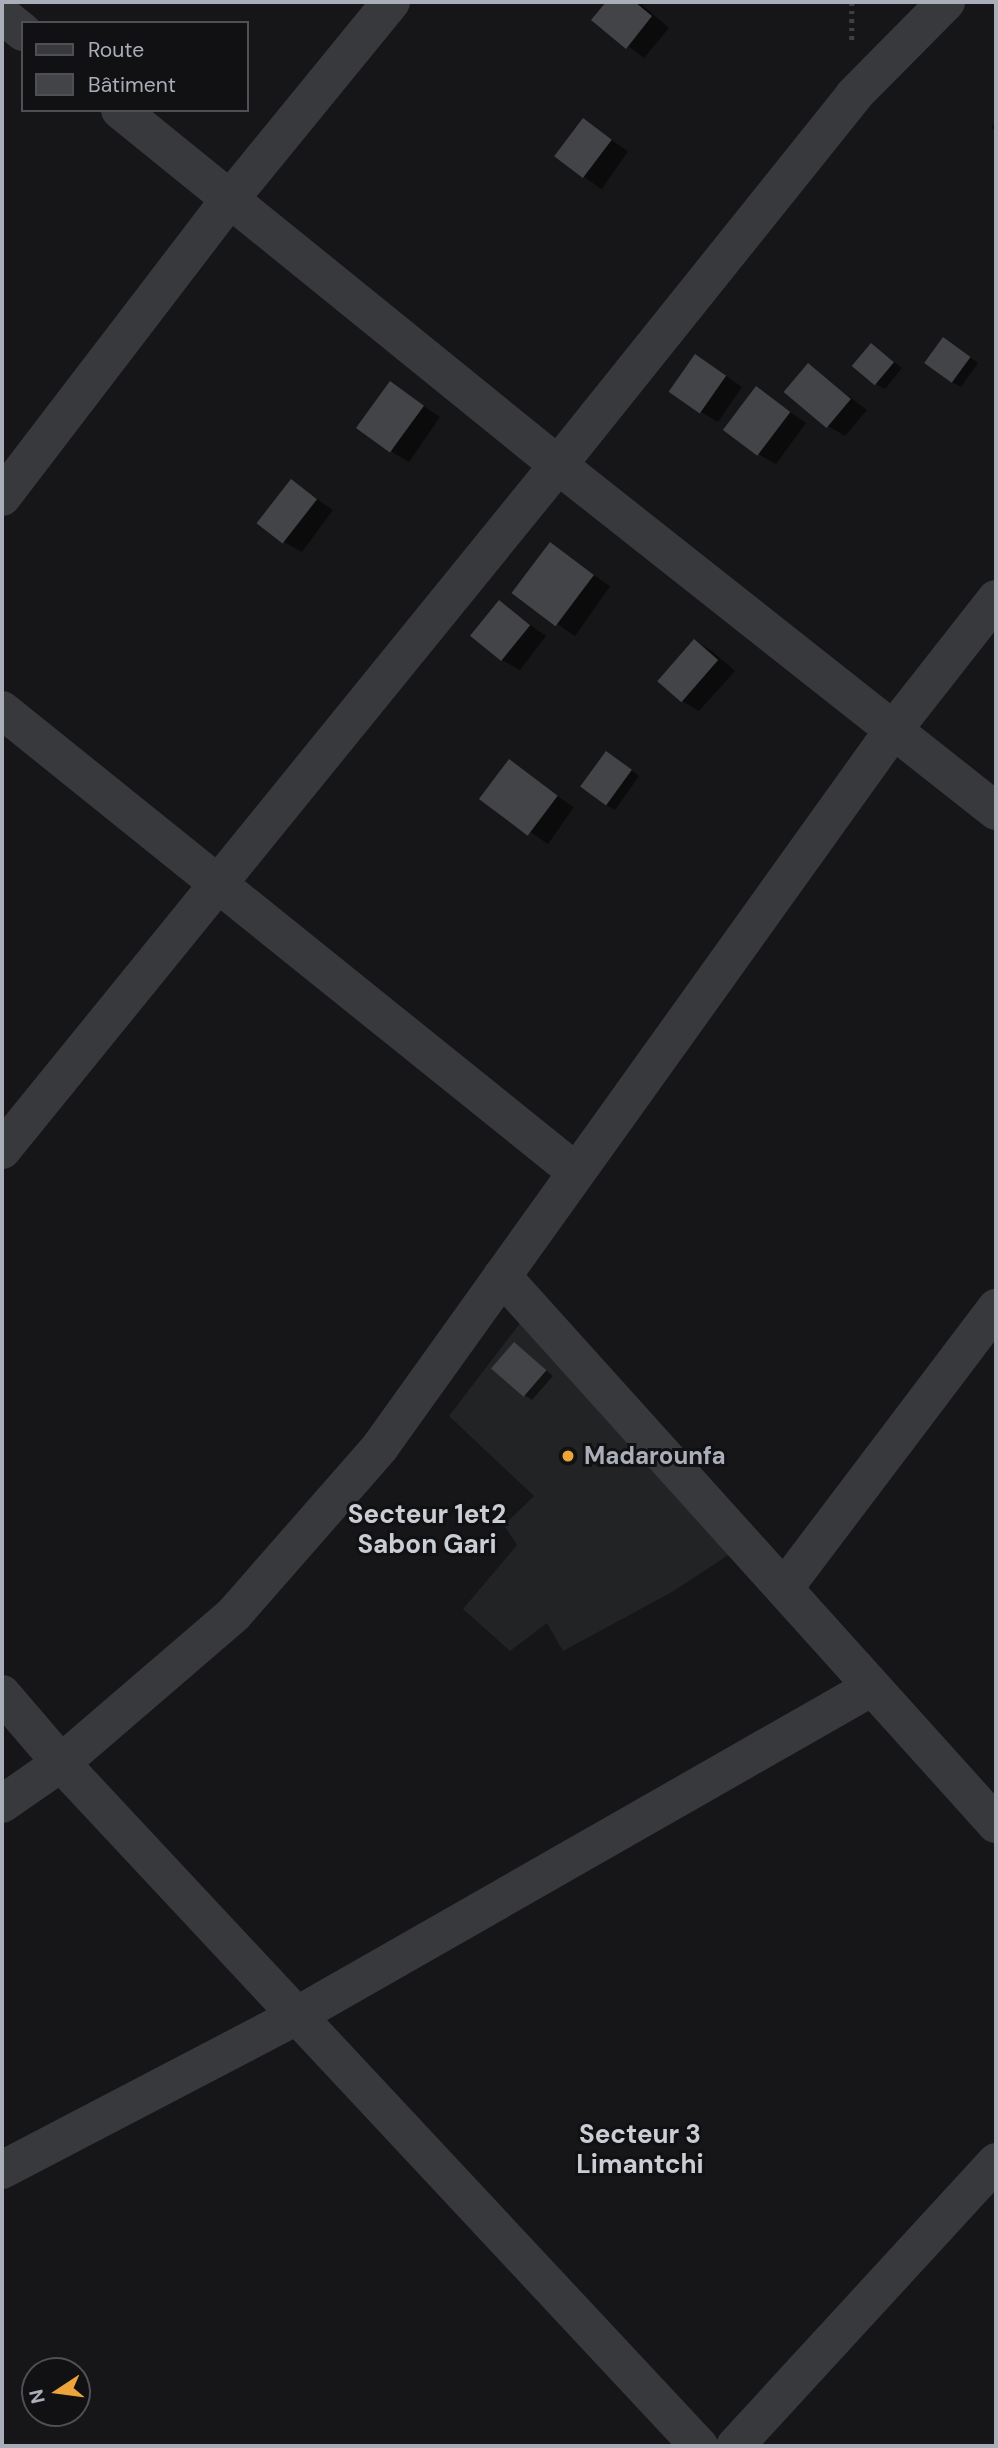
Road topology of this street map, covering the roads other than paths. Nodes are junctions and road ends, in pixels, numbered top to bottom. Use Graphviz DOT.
graph roads {
  1 [pos="391,2"];
  2 [pos="946,2"];
  3 [pos="2,15"];
  4 [pos="21,30"];
  5 [pos="123,112"];
  6 [pos="231,198"];
  7 [pos="558,465"];
  8 [pos="2,497"];
  9 [pos="996,599"];
  10 [pos="2,710"];
  11 [pos="894,729"];
  12 [pos="996,811"];
  13 [pos="219,885"];
  14 [pos="2,1150"];
  15 [pos="575,1171"];
  16 [pos="502,1276"];
  17 [pos="996,1308"];
  18 [pos="785,1587"];
  19 [pos="872,1686"];
  20 [pos="2,1693"];
  21 [pos="61,1763"];
  22 [pos="2,1804"];
  23 [pos="996,1824"];
  24 [pos="296,2016"];
  25 [pos="996,2162"];
  26 [pos="2,2170"];
  27 [pos="699,2446"];
  28 [pos="735,2446"];
  1 -- 6 [label="street"];
  2 -- 7 [label="street"];
  3 -- 4 [label="street"];
  5 -- 6 [label="street"];
  6 -- 7 [label="street"];
  6 -- 8 [label="street"];
  7 -- 11 [label="street"];
  7 -- 13 [label="street"];
  9 -- 11 [label="street"];
  10 -- 13 [label="street"];
  11 -- 12 [label="street"];
  11 -- 15 [label="street"];
  13 -- 14 [label="street"];
  13 -- 15 [label="street"];
  15 -- 16 [label="street"];
  16 -- 18 [label="street"];
  16 -- 21 [label="street"];
  17 -- 18 [label="street"];
  18 -- 19 [label="street"];
  19 -- 23 [label="street"];
  19 -- 24 [label="street"];
  20 -- 21 [label="street"];
  21 -- 22 [label="street"];
  21 -- 24 [label="street"];
  24 -- 26 [label="street"];
  24 -- 27 [label="street"];
  25 -- 28 [label="street"];
}
